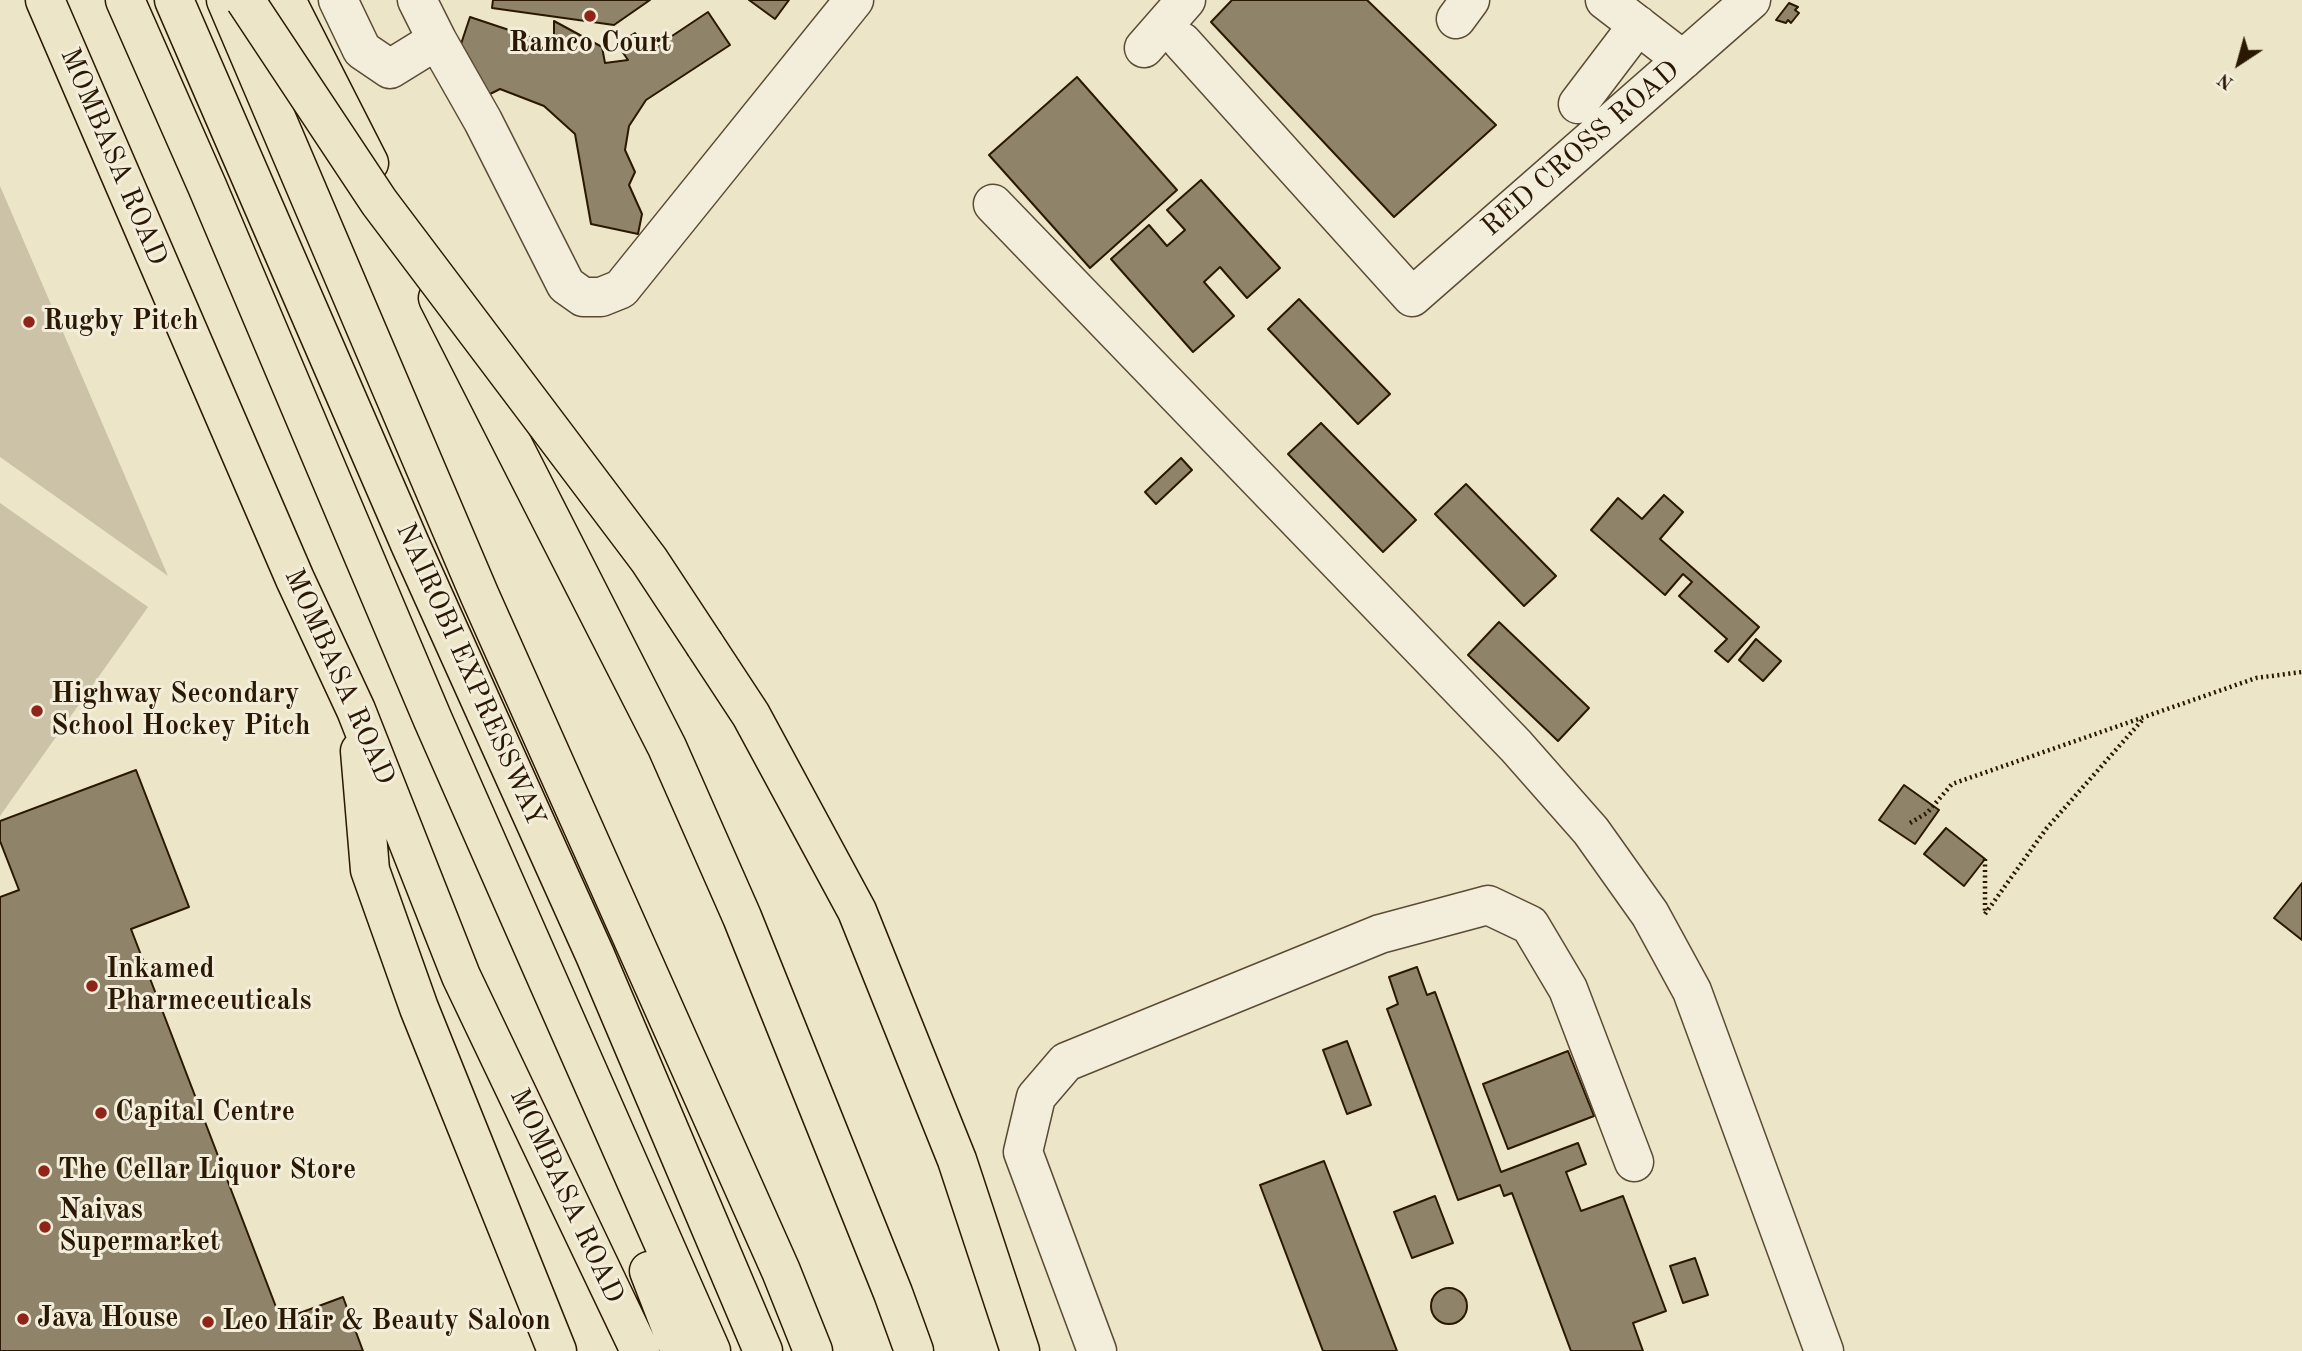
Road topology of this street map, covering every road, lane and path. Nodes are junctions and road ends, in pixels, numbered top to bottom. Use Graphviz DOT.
graph roads {
  1 [pos="45,0"];
  2 [pos="125,0"];
  3 [pos="174,0"];
  4 [pos="226,0"];
  5 [pos="245,0"];
  6 [pos="286,0"];
  7 [pos="338,0"];
  8 [pos="417,0"];
  9 [pos="854,0"];
  10 [pos="1186,0"];
  11 [pos="1605,0"];
  12 [pos="1751,0"];
  13 [pos="1637,25"];
  14 [pos="437,40"];
  15 [pos="1181,42"];
  16 [pos="1144,48"];
  17 [pos="1683,60"];
  18 [pos="1578,104"];
  19 [pos="993,204"];
  20 [pos="2302,672"];
  21 [pos="356,710"];
  22 [pos="2146,716"];
  23 [pos="433,720"];
  24 [pos="1910,823"];
  25 [pos="1985,859"];
  26 [pos="1634,1162"];
  27 [pos="557,1351"];
  28 [pos="640,1351"];
  29 [pos="680,1351"];
  30 [pos="710,1351"];
  31 [pos="763,1351"];
  32 [pos="813,1351"];
  33 [pos="914,1351"];
  34 [pos="1020,1351"];
  35 [pos="1097,1351"];
  36 [pos="1824,1351"];
  1 -- 21 [label="highway, MOMBASA ROAD"];
  2 -- 23 [label="highway, NAIROBI EXPRESSWAY"];
  3 -- 31 [label="highway, NAIROBI EXPRESSWAY"];
  4 -- 32 [label="highway"];
  5 -- 34 [label="highway, bridge"];
  6 -- 33 [label="highway"];
  7 -- 14 [label="lane"];
  8 -- 14 [label="lane"];
  9 -- 14 [label="lane"];
  10 -- 16 [label="lane"];
  11 -- 13 [label="lane"];
  12 -- 17 [label="lane, RED CROSS ROAD"];
  13 -- 17 [label="lane"];
  13 -- 18 [label="lane"];
  15 -- 17 [label="lane, RED CROSS ROAD"];
  19 -- 36 [label="lane"];
  20 -- 22 [label="path"];
  21 -- 27 [label="highway"];
  21 -- 28 [label="highway, MOMBASA ROAD"];
  22 -- 24 [label="path"];
  22 -- 25 [label="path"];
  23 -- 29 [label="highway"];
  23 -- 30 [label="highway, NAIROBI EXPRESSWAY"];
  26 -- 35 [label="lane"];
}
